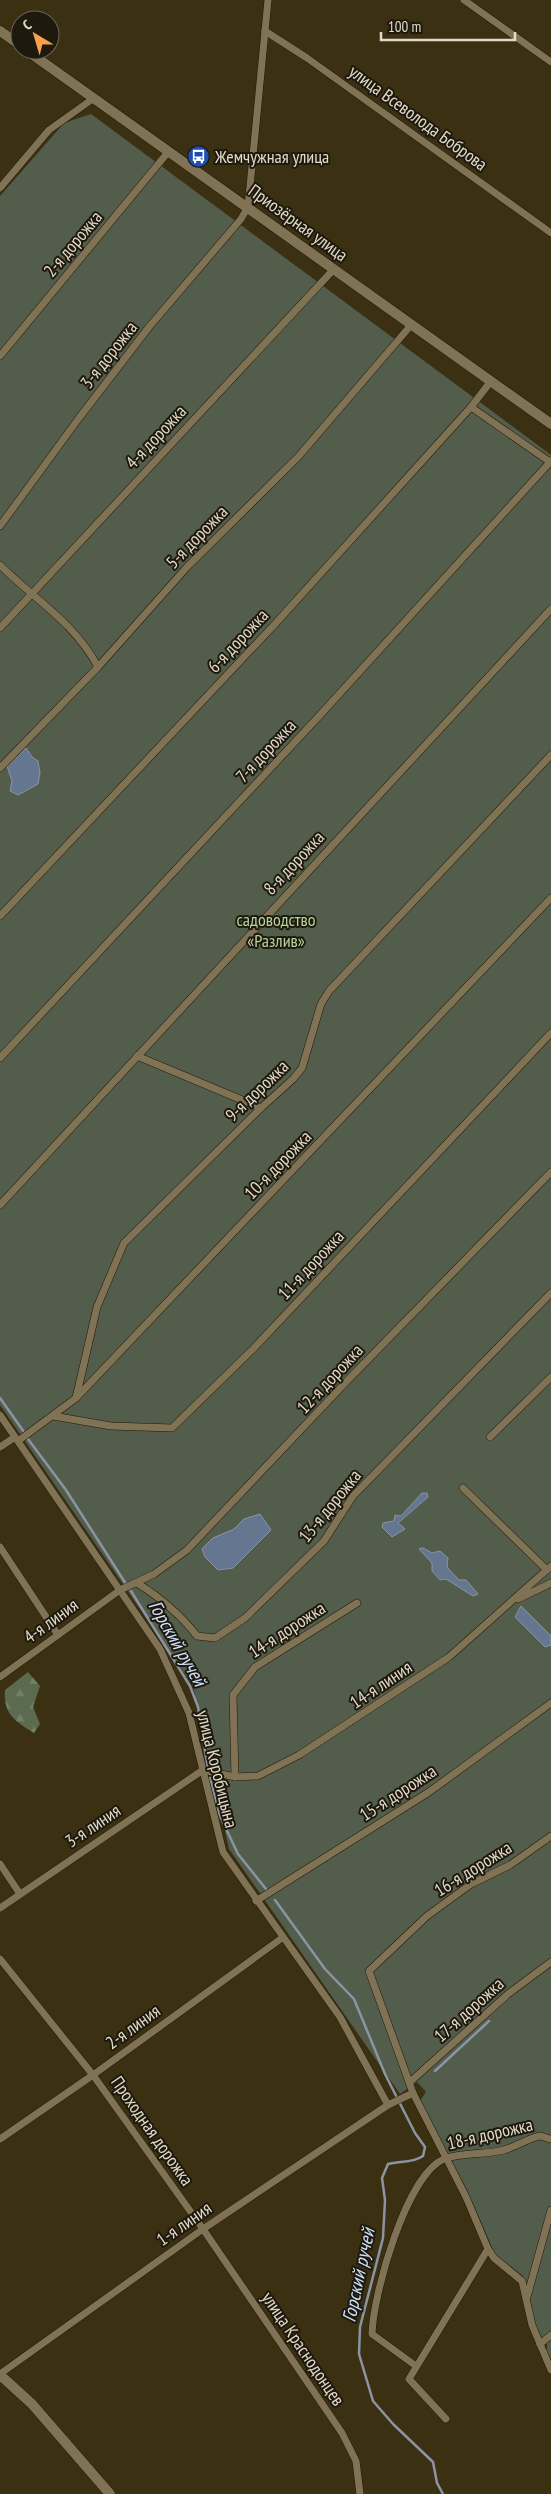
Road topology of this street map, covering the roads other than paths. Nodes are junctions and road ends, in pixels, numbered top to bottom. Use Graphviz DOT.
graph roads {
  1 [pos="268,0"];
  2 [pos="464,0"];
  3 [pos="265,31"];
  4 [pos="40,60"];
  5 [pos="551,62"];
  6 [pos="94,98"];
  7 [pos="169,151"];
  8 [pos="0,188"];
  9 [pos="248,207"];
  10 [pos="551,233"];
  11 [pos="334,269"];
  12 [pos="412,324"];
  13 [pos="0,356"];
  14 [pos="491,381"];
  15 [pos="471,407"];
  16 [pos="551,424"];
  17 [pos="550,462"];
  18 [pos="0,526"];
  19 [pos="0,565"];
  20 [pos="33,594"];
  21 [pos="551,609"];
  22 [pos="0,628"];
  23 [pos="98,667"];
  24 [pos="551,755"];
  25 [pos="0,768"];
  26 [pos="551,898"];
  27 [pos="0,916"];
  28 [pos="551,1033"];
  29 [pos="137,1056"];
  30 [pos="0,1058"];
  31 [pos="260,1108"];
  32 [pos="551,1172"];
  33 [pos="0,1206"];
  34 [pos="551,1293"];
  35 [pos="551,1378"];
  36 [pos="76,1398"];
  37 [pos="0,1415"];
  38 [pos="53,1416"];
  39 [pos="490,1437"];
  40 [pos="16,1439"];
  41 [pos="0,1447"];
  42 [pos="463,1488"];
  43 [pos="0,1547"];
  44 [pos="549,1568"];
  45 [pos="138,1583"];
  46 [pos="551,1583"];
  47 [pos="120,1590"];
  48 [pos="511,1602"];
  49 [pos="357,1603"];
  50 [pos="58,1634"];
  51 [pos="0,1677"];
  52 [pos="551,1703"];
  53 [pos="203,1770"];
  54 [pos="235,1777"];
  55 [pos="551,1836"];
  56 [pos="0,1864"];
  57 [pos="20,1894"];
  58 [pos="256,1901"];
  59 [pos="0,1908"];
  60 [pos="282,1938"];
  61 [pos="0,1959"];
  62 [pos="551,1962"];
  63 [pos="94,2075"];
  64 [pos="410,2082"];
  65 [pos="412,2093"];
  66 [pos="391,2103"];
  67 [pos="0,2139"];
  68 [pos="551,2140"];
  69 [pos="445,2159"];
  70 [pos="551,2210"];
  71 [pos="203,2229"];
  72 [pos="488,2249"];
  73 [pos="527,2298"];
  74 [pos="551,2334"];
  75 [pos="540,2344"];
  76 [pos="416,2366"];
  77 [pos="551,2370"];
  78 [pos="0,2374"];
  79 [pos="446,2419"];
  80 [pos="110,2494"];
  81 [pos="360,2494"];
  1 -- 3 [label="street"];
  2 -- 5 [label="street"];
  3 -- 9 [label="street"];
  3 -- 10 [label="street, улица Всеволода Боброва"];
  4 -- 6 [label="street, Приозёрная улица"];
  6 -- 7 [label="street, Приозёрная улица"];
  6 -- 8 [label="street"];
  7 -- 9 [label="street, Приозёрная улица"];
  7 -- 13 [label="street, 2-я дорожка"];
  9 -- 11 [label="street, Приозёрная улица"];
  9 -- 18 [label="street, 3-я дорожка"];
  11 -- 12 [label="street, Приозёрная улица"];
  11 -- 20 [label="street, 4-я дорожка"];
  12 -- 14 [label="street, Приозёрная улица"];
  12 -- 23 [label="street, 5-я дорожка"];
  14 -- 15 [label="street, 6-я дорожка"];
  14 -- 16 [label="street, Приозёрная улица"];
  15 -- 17 [label="street"];
  15 -- 27 [label="street, 6-я дорожка"];
  17 -- 30 [label="street, 7-я дорожка"];
  19 -- 20 [label="street"];
  20 -- 22 [label="street, 4-я дорожка"];
  20 -- 23 [label="street"];
  21 -- 29 [label="street, 8-я дорожка"];
  23 -- 25 [label="street, 5-я дорожка"];
  24 -- 31 [label="street, 9-я дорожка"];
  26 -- 36 [label="street, 10-я дорожка"];
  28 -- 38 [label="street, 11-я дорожка"];
  29 -- 31 [label="street"];
  29 -- 33 [label="street, 8-я дорожка"];
  31 -- 36 [label="street, 9-я дорожка"];
  32 -- 45 [label="street, 12-я дорожка"];
  34 -- 45 [label="street, 13-я дорожка"];
  35 -- 39 [label="street"];
  36 -- 38 [label="street, 10-я дорожка"];
  37 -- 40 [label="street, улица Коробицына"];
  38 -- 40 [label="street, 10-я дорожка"];
  40 -- 41 [label="street, 10-я дорожка"];
  40 -- 47 [label="street, улица Коробицына"];
  42 -- 44 [label="street"];
  43 -- 50 [label="street"];
  44 -- 48 [label="street, 14-я линия"];
  45 -- 47 [label="street, 12-я дорожка"];
  46 -- 48 [label="street"];
  47 -- 50 [label="street, 4-я линия"];
  47 -- 53 [label="street, улица Коробицына"];
  48 -- 54 [label="street, 14-я линия"];
  49 -- 54 [label="street, 14-я дорожка"];
  50 -- 51 [label="street, 4-я линия"];
  52 -- 58 [label="street, 15-я дорожка"];
  53 -- 54 [label="street, 14-я линия"];
  53 -- 57 [label="street, 3-я линия"];
  53 -- 58 [label="street, улица Коробицына"];
  55 -- 64 [label="street, 16-я дорожка"];
  56 -- 57 [label="street"];
  57 -- 59 [label="street, 3-я линия"];
  58 -- 60 [label="street, улица Коробицына"];
  60 -- 63 [label="street, 2-я линия"];
  60 -- 66 [label="street, улица Коробицына"];
  61 -- 63 [label="street, Проходная дорожка"];
  62 -- 64 [label="street, 17-я дорожка"];
  63 -- 67 [label="street, 2-я линия"];
  63 -- 71 [label="street, Проходная дорожка"];
  64 -- 65 [label="street"];
  65 -- 66 [label="street, 1-я линия"];
  65 -- 69 [label="street"];
  66 -- 71 [label="street, 1-я линия"];
  68 -- 69 [label="street, 18-я дорожка"];
  69 -- 72 [label="street"];
  69 -- 76 [label="street, 18-я дорожка"];
  70 -- 73 [label="street"];
  71 -- 78 [label="street, 1-я линия"];
  71 -- 81 [label="street, улица Краснодонцев"];
  72 -- 73 [label="street"];
  72 -- 76 [label="street"];
  73 -- 75 [label="street"];
  74 -- 75 [label="street"];
  75 -- 77 [label="street"];
  76 -- 79 [label="street"];
  78 -- 80 [label="street"];
}
